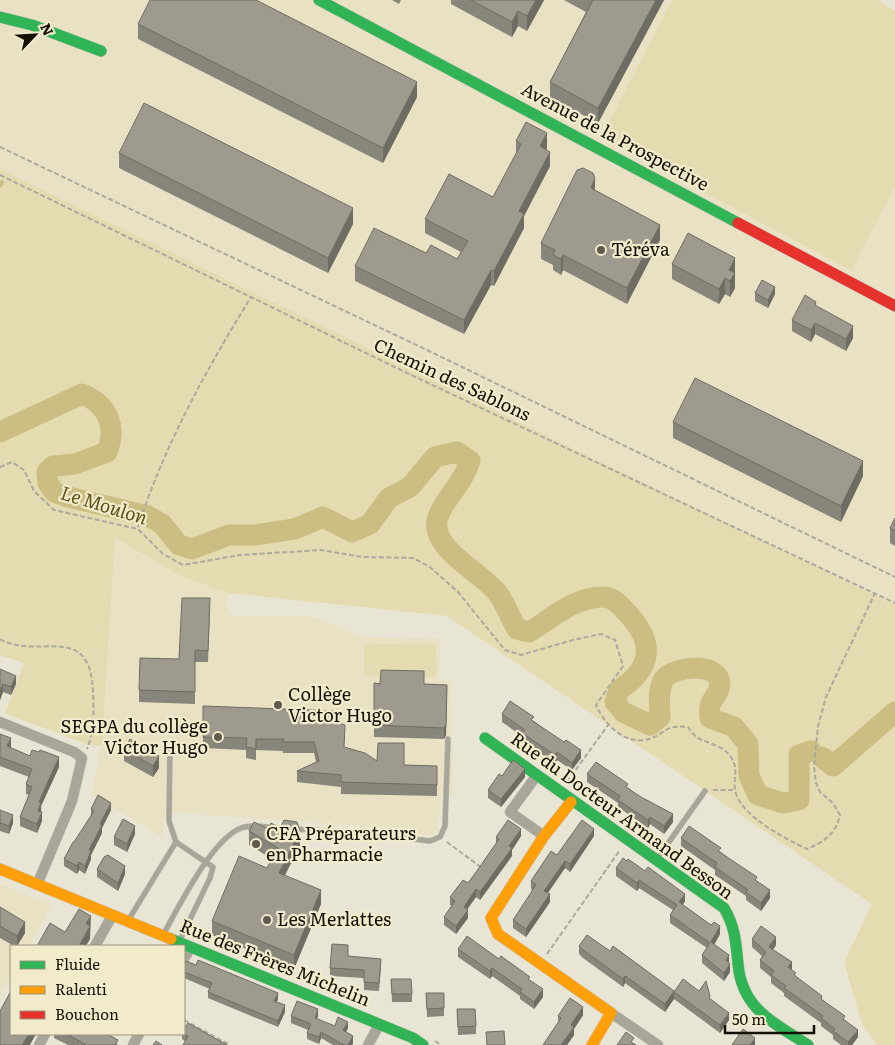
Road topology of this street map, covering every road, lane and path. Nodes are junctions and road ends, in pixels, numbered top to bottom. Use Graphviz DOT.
graph roads {
  1 [pos="319,0"];
  2 [pos="0,17"];
  3 [pos="101,51"];
  4 [pos="0,147"];
  5 [pos="0,175"];
  6 [pos="251,297"];
  7 [pos="895,306"];
  8 [pos="0,467"];
  9 [pos="138,529"];
  10 [pos="895,577"];
  11 [pos="875,593"];
  12 [pos="895,603"];
  13 [pos="0,639"];
  14 [pos="0,722"];
  15 [pos="608,725"];
  16 [pos="484,738"];
  17 [pos="448,739"];
  18 [pos="170,748"];
  19 [pos="82,758"];
  20 [pos="537,775"];
  21 [pos="735,790"];
  22 [pos="705,791"];
  23 [pos="559,792"];
  24 [pos="571,802"];
  25 [pos="544,836"];
  26 [pos="440,837"];
  27 [pos="628,839"];
  28 [pos="176,842"];
  29 [pos="657,859"];
  30 [pos="206,860"];
  31 [pos="0,869"];
  32 [pos="486,871"];
  33 [pos="37,885"];
  34 [pos="112,916"];
  35 [pos="128,922"];
  36 [pos="163,936"];
  37 [pos="179,942"];
  38 [pos="96,945"];
  39 [pos="191,947"];
  40 [pos="185,957"];
  41 [pos="540,964"];
  42 [pos="611,1013"];
  43 [pos="185,1021"];
  44 [pos="378,1025"];
  45 [pos="230,1045"];
  46 [pos="368,1045"];
  47 [pos="423,1045"];
  48 [pos="592,1045"];
  49 [pos="658,1045"];
  50 [pos="808,1045"];
  1 -- 7 [label="street, Avenue de la Prospective"];
  2 -- 3 [label="street"];
  4 -- 10 [label="path"];
  5 -- 6 [label="path, Chemin des Sablons"];
  6 -- 9 [label="path"];
  6 -- 11 [label="path, Chemin des Sablons"];
  8 -- 9 [label="path"];
  9 -- 15 [label="path"];
  11 -- 12 [label="path, Chemin des Sablons"];
  11 -- 21 [label="path"];
  13 -- 19 [label="path"];
  14 -- 19 [label="street"];
  15 -- 21 [label="path"];
  15 -- 23 [label="path"];
  16 -- 20 [label="street, Rue du Docteur Armand Besson"];
  17 -- 26 [label="lane"];
  18 -- 28 [label="lane"];
  19 -- 33 [label="street"];
  20 -- 23 [label="street, Rue du Docteur Armand Besson"];
  20 -- 25 [label="street"];
  21 -- 22 [label="path"];
  22 -- 29 [label="lane"];
  23 -- 24 [label="street, Rue du Docteur Armand Besson"];
  24 -- 25 [label="street"];
  24 -- 27 [label="street, Rue du Docteur Armand Besson"];
  25 -- 41 [label="street"];
  26 -- 30 [label="lane"];
  26 -- 32 [label="path"];
  27 -- 29 [label="street, Rue du Docteur Armand Besson"];
  27 -- 41 [label="path"];
  28 -- 30 [label="lane"];
  28 -- 35 [label="lane"];
  29 -- 50 [label="street, Rue du Docteur Armand Besson"];
  30 -- 36 [label="lane"];
  30 -- 37 [label="lane"];
  31 -- 33 [label="street, Rue des Frères Michelin"];
  33 -- 34 [label="street, Rue des Frères Michelin"];
  34 -- 35 [label="street, Rue des Frères Michelin"];
  34 -- 38 [label="street"];
  35 -- 36 [label="street, Rue des Frères Michelin"];
  36 -- 37 [label="street, Rue des Frères Michelin"];
  37 -- 39 [label="street, Rue des Frères Michelin"];
  39 -- 40 [label="street"];
  39 -- 44 [label="street, Rue des Frères Michelin"];
  41 -- 42 [label="street"];
  42 -- 48 [label="street"];
  42 -- 49 [label="street"];
  43 -- 45 [label="path"];
  44 -- 46 [label="street"];
  44 -- 47 [label="street, Rue des Frères Michelin"];
}
